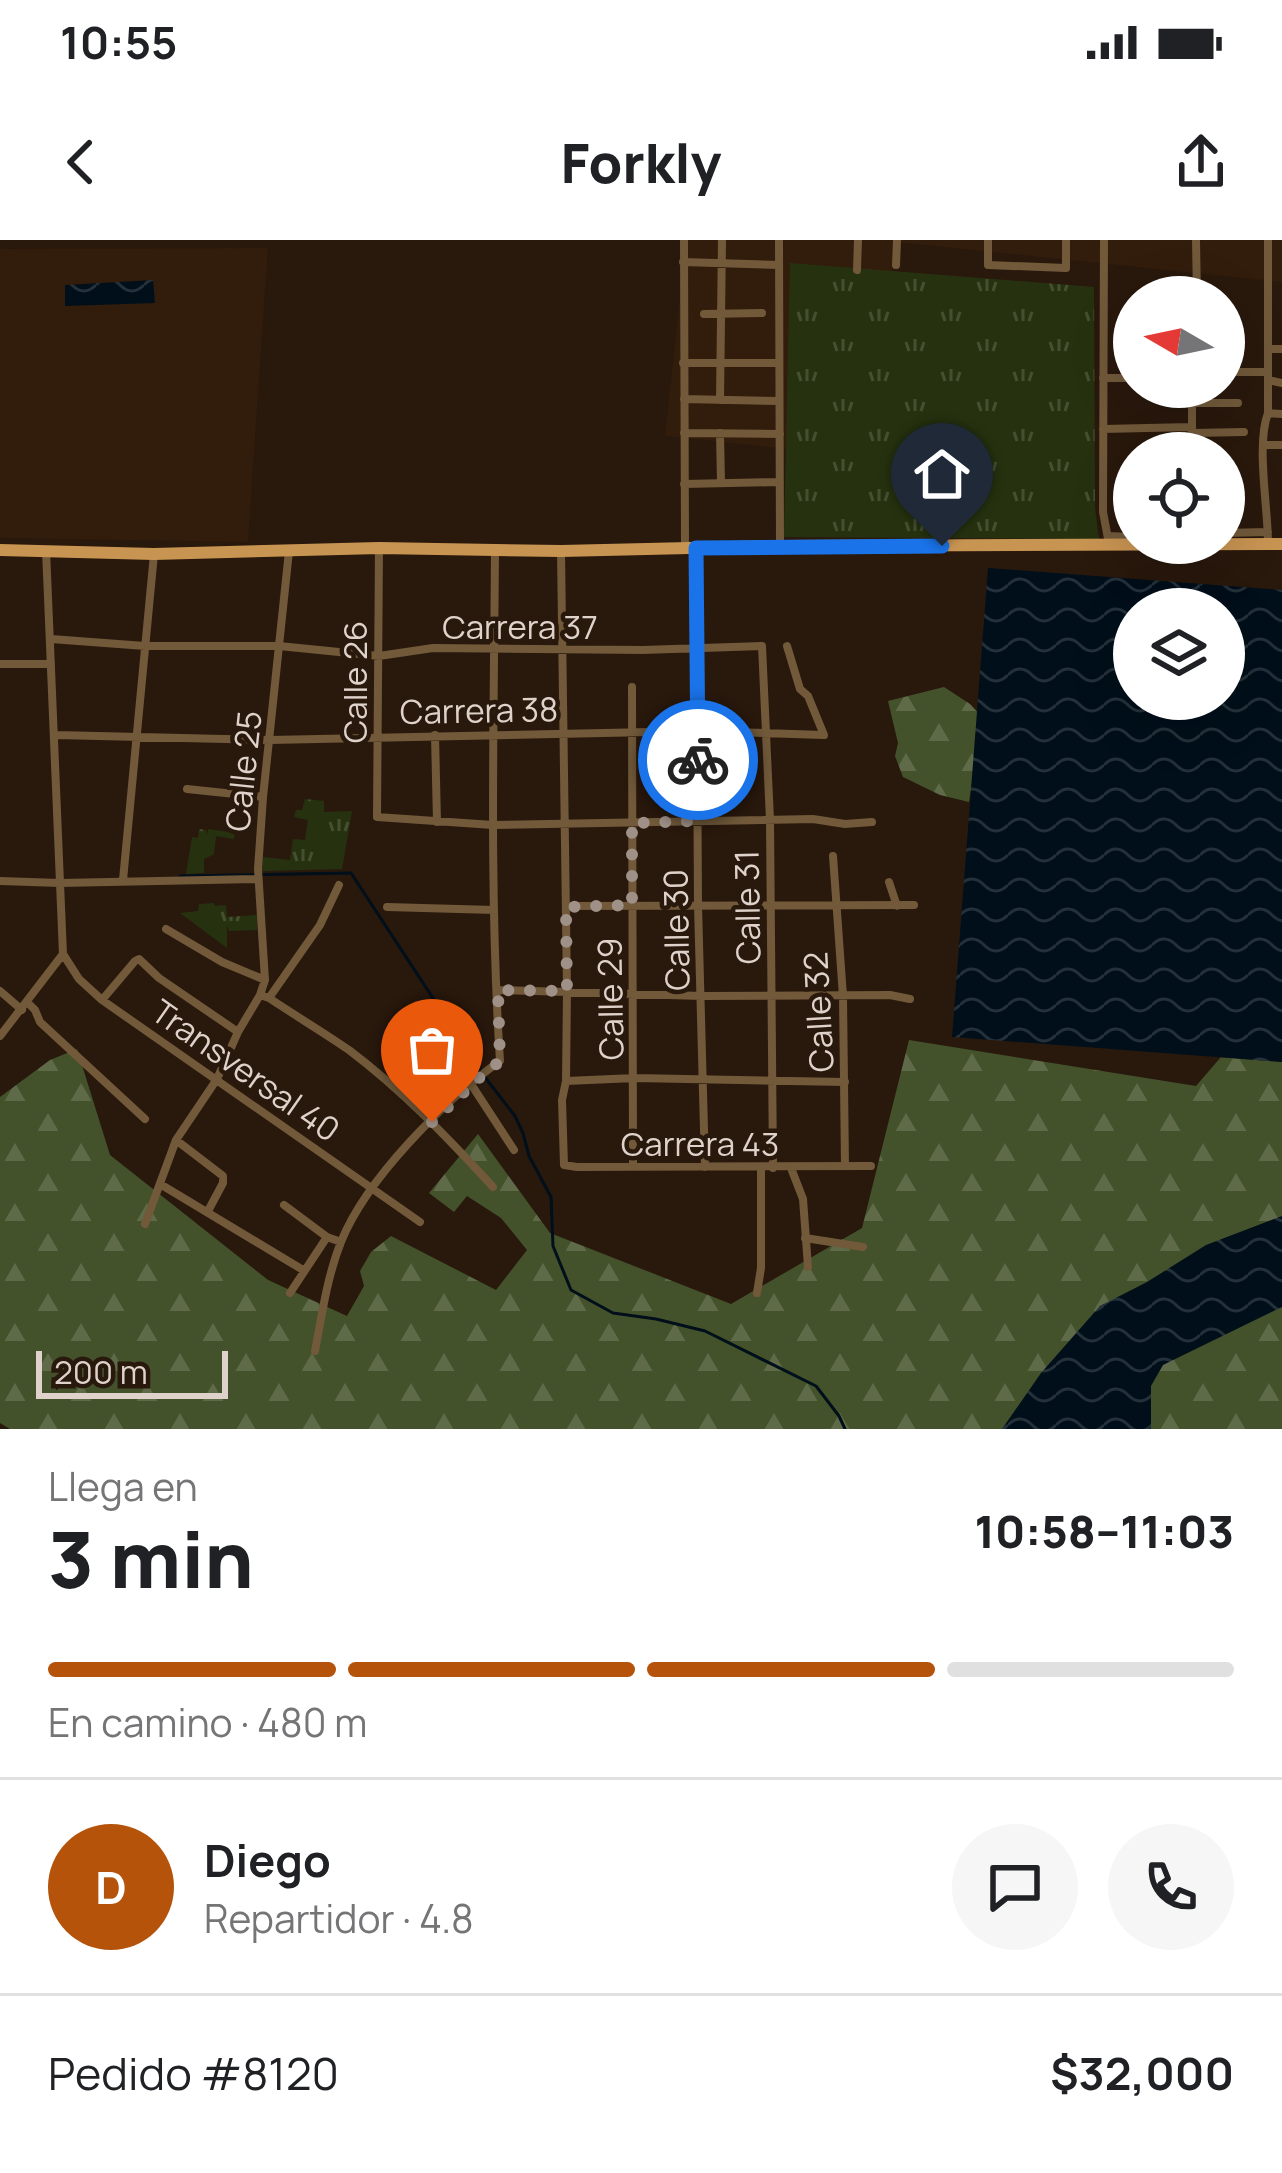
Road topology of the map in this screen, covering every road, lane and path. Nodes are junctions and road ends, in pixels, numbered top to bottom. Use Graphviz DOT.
graph roads {
  1 [pos="684,240"];
  2 [pos="722,240"];
  3 [pos="779,240"];
  4 [pos="858,240"];
  5 [pos="897,240"];
  6 [pos="988,240"];
  7 [pos="1066,240"];
  8 [pos="1104,240"];
  9 [pos="1196,240"];
  10 [pos="1268,240"];
  11 [pos="683,262"];
  12 [pos="722,265"];
  13 [pos="779,265"];
  14 [pos="896,265"];
  15 [pos="857,270"];
  16 [pos="1197,276"];
  17 [pos="762,313"];
  18 [pos="704,314"];
  19 [pos="721,314"];
  20 [pos="1268,314"];
  21 [pos="1282,314"];
  22 [pos="1268,349"];
  23 [pos="1282,350"];
  24 [pos="721,362"];
  25 [pos="683,363"];
  26 [pos="779,363"];
  27 [pos="1245,373"];
  28 [pos="1268,376"];
  29 [pos="1103,378"];
  30 [pos="1113,378"];
  31 [pos="1282,383"];
  32 [pos="685,399"];
  33 [pos="720,400"];
  34 [pos="779,401"];
  35 [pos="1192,408"];
  36 [pos="1268,413"];
  37 [pos="1282,414"];
  38 [pos="1102,429"];
  39 [pos="1191,430"];
  40 [pos="1244,432"];
  41 [pos="684,433"];
  42 [pos="720,433"];
  43 [pos="780,434"];
  44 [pos="1263,445"];
  45 [pos="1282,445"];
  46 [pos="780,482"];
  47 [pos="721,483"];
  48 [pos="684,484"];
  49 [pos="1113,540"];
  50 [pos="1273,540"];
  51 [pos="1108,541"];
  52 [pos="780,546"];
  53 [pos="379,548"];
  54 [pos="690,548"];
  55 [pos="495,549"];
  56 [pos="0,550"];
  57 [pos="46,550"];
  58 [pos="561,550"];
  59 [pos="289,551"];
  60 [pos="154,554"];
  61 [pos="51,639"];
  62 [pos="145,646"];
  63 [pos="279,646"];
  64 [pos="762,646"];
  65 [pos="787,646"];
  66 [pos="494,648"];
  67 [pos="696,649"];
  68 [pos="562,650"];
  69 [pos="380,656"];
  70 [pos="0,664"];
  71 [pos="51,664"];
  72 [pos="632,687"];
  73 [pos="698,731"];
  74 [pos="632,732"];
  75 [pos="492,733"];
  76 [pos="564,734"];
  77 [pos="766,734"];
  78 [pos="56,735"];
  79 [pos="435,735"];
  80 [pos="378,736"];
  81 [pos="135,737"];
  82 [pos="270,740"];
  83 [pos="187,789"];
  84 [pos="262,797"];
  85 [pos="770,820"];
  86 [pos="699,821"];
  87 [pos="437,822"];
  88 [pos="872,822"];
  89 [pos="565,823"];
  90 [pos="632,823"];
  91 [pos="493,825"];
  92 [pos="833,856"];
  93 [pos="258,875"];
  94 [pos="123,880"];
  95 [pos="0,881"];
  96 [pos="889,882"];
  97 [pos="60,884"];
  98 [pos="339,885"];
  99 [pos="769,904"];
  100 [pos="835,904"];
  101 [pos="632,905"];
  102 [pos="698,905"];
  103 [pos="914,905"];
  104 [pos="897,906"];
  105 [pos="387,907"];
  106 [pos="566,907"];
  107 [pos="494,910"];
  108 [pos="166,929"];
  109 [pos="63,954"];
  110 [pos="265,980"];
  111 [pos="498,990"];
  112 [pos="567,991"];
  113 [pos="0,992"];
  114 [pos="634,995"];
  115 [pos="773,996"];
  116 [pos="843,996"];
  117 [pos="265,997"];
  118 [pos="702,997"];
  119 [pos="910,998"];
  120 [pos="102,1000"];
  121 [pos="25,1006"];
  122 [pos="415,1014"];
  123 [pos="238,1032"];
  124 [pos="0,1036"];
  125 [pos="217,1078"];
  126 [pos="635,1078"];
  127 [pos="701,1078"];
  128 [pos="475,1081"];
  129 [pos="566,1081"];
  130 [pos="773,1081"];
  131 [pos="845,1082"];
  132 [pos="145,1120"];
  133 [pos="432,1122"];
  134 [pos="176,1140"];
  135 [pos="514,1150"];
  136 [pos="633,1166"];
  137 [pos="844,1166"];
  138 [pos="871,1166"];
  139 [pos="705,1167"];
  140 [pos="760,1168"];
  141 [pos="773,1168"];
  142 [pos="790,1168"];
  143 [pos="160,1184"];
  144 [pos="373,1187"];
  145 [pos="494,1187"];
  146 [pos="284,1205"];
  147 [pos="208,1211"];
  148 [pos="421,1222"];
  149 [pos="145,1224"];
  150 [pos="327,1237"];
  151 [pos="805,1238"];
  152 [pos="341,1242"];
  153 [pos="863,1247"];
  154 [pos="808,1267"];
  155 [pos="303,1270"];
  156 [pos="290,1293"];
  157 [pos="757,1293"];
  158 [pos="315,1351"];
  1 -- 11 [label="street, Calle 30"];
  2 -- 12 [label="street"];
  3 -- 13 [label="street"];
  4 -- 15 [label="street"];
  5 -- 14 [label="street"];
  6 -- 7 [label="street"];
  8 -- 29 [label="street"];
  9 -- 16 [label="street"];
  10 -- 20 [label="street"];
  11 -- 12 [label="street"];
  11 -- 25 [label="street, Calle 30"];
  12 -- 13 [label="street"];
  12 -- 19 [label="street"];
  13 -- 26 [label="street"];
  17 -- 19 [label="street"];
  18 -- 19 [label="street"];
  19 -- 24 [label="street"];
  20 -- 21 [label="street"];
  20 -- 22 [label="street"];
  22 -- 23 [label="street"];
  22 -- 28 [label="street"];
  24 -- 25 [label="street"];
  24 -- 26 [label="street"];
  24 -- 33 [label="street"];
  25 -- 32 [label="street, Calle 30"];
  26 -- 34 [label="street"];
  27 -- 28 [label="street"];
  28 -- 31 [label="street"];
  28 -- 36 [label="street"];
  29 -- 30 [label="street"];
  29 -- 38 [label="street"];
  32 -- 33 [label="street"];
  32 -- 41 [label="street, Calle 30"];
  33 -- 34 [label="street"];
  34 -- 43 [label="street"];
  35 -- 39 [label="street"];
  36 -- 37 [label="street"];
  36 -- 44 [label="street"];
  38 -- 39 [label="street"];
  38 -- 51 [label="street"];
  39 -- 40 [label="street"];
  41 -- 42 [label="street"];
  41 -- 48 [label="street, Calle 30"];
  42 -- 43 [label="street"];
  42 -- 47 [label="street"];
  43 -- 46 [label="street"];
  44 -- 45 [label="street"];
  44 -- 50 [label="street"];
  46 -- 47 [label="street"];
  46 -- 52 [label="street"];
  47 -- 48 [label="street"];
  48 -- 54 [label="street, Calle 30"];
  49 -- 51 [label="street"];
  50 -- 51 [label="main road"];
  51 -- 52 [label="main road"];
  52 -- 54 [label="main road"];
  53 -- 55 [label="main road"];
  53 -- 59 [label="main road"];
  53 -- 69 [label="street, Calle 26"];
  54 -- 58 [label="main road"];
  54 -- 67 [label="street, Calle 30"];
  55 -- 58 [label="main road"];
  55 -- 66 [label="street"];
  56 -- 57 [label="main road"];
  57 -- 60 [label="main road"];
  57 -- 61 [label="street"];
  58 -- 68 [label="street"];
  59 -- 60 [label="main road"];
  59 -- 63 [label="street, Calle 25"];
  60 -- 62 [label="street"];
  61 -- 62 [label="street, Carrera 37"];
  61 -- 71 [label="street"];
  62 -- 63 [label="street, Carrera 37"];
  62 -- 81 [label="street"];
  63 -- 69 [label="street, Carrera 37"];
  63 -- 82 [label="street, Calle 25"];
  64 -- 67 [label="street, Carrera 37"];
  64 -- 77 [label="street, Calle 31"];
  65 -- 77 [label="street, Carrera 38"];
  66 -- 68 [label="street, Carrera 37"];
  66 -- 69 [label="street, Carrera 37"];
  66 -- 75 [label="street"];
  67 -- 68 [label="street, Carrera 37"];
  67 -- 73 [label="street, Calle 30"];
  68 -- 76 [label="street"];
  69 -- 80 [label="street, Calle 26"];
  70 -- 71 [label="street"];
  71 -- 78 [label="street"];
  72 -- 74 [label="street, Calle 29"];
  73 -- 74 [label="street, Carrera 38"];
  73 -- 77 [label="street, Carrera 38"];
  73 -- 86 [label="street, Calle 30"];
  74 -- 76 [label="street, Carrera 38"];
  74 -- 90 [label="street, Calle 29"];
  75 -- 76 [label="street, Carrera 38"];
  75 -- 79 [label="street, Carrera 38"];
  75 -- 91 [label="street"];
  76 -- 89 [label="street"];
  77 -- 85 [label="street, Calle 31"];
  78 -- 81 [label="street, Carrera 38"];
  78 -- 97 [label="street"];
  79 -- 80 [label="street, Carrera 38"];
  79 -- 87 [label="street"];
  80 -- 82 [label="street, Carrera 38"];
  80 -- 87 [label="street, Calle 26"];
  81 -- 82 [label="street, Carrera 38"];
  81 -- 94 [label="street"];
  82 -- 84 [label="street, Calle 25"];
  83 -- 84 [label="street"];
  84 -- 93 [label="street, Calle 25"];
  85 -- 86 [label="street"];
  85 -- 88 [label="street"];
  85 -- 99 [label="street, Calle 31"];
  86 -- 90 [label="street"];
  86 -- 102 [label="street, Calle 30"];
  87 -- 91 [label="street"];
  89 -- 90 [label="street"];
  89 -- 91 [label="street"];
  89 -- 106 [label="street"];
  90 -- 101 [label="street, Calle 29"];
  91 -- 107 [label="street"];
  92 -- 100 [label="street, Calle 32"];
  93 -- 94 [label="street"];
  93 -- 110 [label="street, Calle 25"];
  94 -- 97 [label="street"];
  95 -- 97 [label="street"];
  96 -- 104 [label="street"];
  97 -- 109 [label="street"];
  98 -- 117 [label="street"];
  99 -- 100 [label="street"];
  99 -- 102 [label="street"];
  99 -- 115 [label="street, Calle 31"];
  100 -- 104 [label="street"];
  100 -- 116 [label="street, Calle 32"];
  101 -- 102 [label="street"];
  101 -- 106 [label="street"];
  101 -- 114 [label="street, Calle 29"];
  102 -- 118 [label="street, Calle 30"];
  103 -- 104 [label="street"];
  105 -- 107 [label="street"];
  106 -- 112 [label="street"];
  107 -- 111 [label="street"];
  108 -- 110 [label="street"];
  109 -- 120 [label="street, Transversal 40"];
  109 -- 121 [label="street"];
  110 -- 117 [label="street, Calle 25"];
  111 -- 112 [label="street"];
  111 -- 128 [label="street"];
  112 -- 114 [label="street"];
  112 -- 129 [label="street"];
  113 -- 121 [label="street"];
  114 -- 118 [label="street"];
  114 -- 126 [label="street, Calle 29"];
  115 -- 116 [label="street"];
  115 -- 118 [label="street"];
  115 -- 130 [label="street, Calle 31"];
  116 -- 119 [label="street"];
  116 -- 131 [label="street, Calle 32"];
  117 -- 123 [label="street"];
  117 -- 133 [label="street"];
  118 -- 127 [label="street, Calle 30"];
  120 -- 123 [label="street"];
  120 -- 125 [label="street, Transversal 40"];
  121 -- 124 [label="street"];
  121 -- 132 [label="street"];
  122 -- 128 [label="street"];
  123 -- 125 [label="street"];
  125 -- 134 [label="street"];
  125 -- 144 [label="street, Transversal 40"];
  126 -- 127 [label="street"];
  126 -- 129 [label="street"];
  126 -- 136 [label="street, Calle 29"];
  127 -- 130 [label="street"];
  127 -- 139 [label="street, Calle 30"];
  128 -- 133 [label="street"];
  128 -- 135 [label="street"];
  129 -- 136 [label="street, Carrera 43"];
  130 -- 131 [label="street"];
  130 -- 141 [label="street, Calle 31"];
  131 -- 137 [label="street, Calle 32"];
  133 -- 144 [label="street"];
  133 -- 145 [label="street"];
  134 -- 143 [label="street"];
  134 -- 147 [label="street"];
  136 -- 139 [label="street, Carrera 43"];
  137 -- 138 [label="street, Carrera 43"];
  137 -- 142 [label="street, Carrera 43"];
  139 -- 140 [label="street, Carrera 43"];
  140 -- 141 [label="street, Carrera 43"];
  140 -- 157 [label="street"];
  141 -- 142 [label="street, Carrera 43"];
  142 -- 151 [label="street"];
  143 -- 147 [label="street"];
  143 -- 149 [label="street"];
  144 -- 148 [label="street, Transversal 40"];
  144 -- 152 [label="street"];
  146 -- 150 [label="street"];
  147 -- 155 [label="street"];
  150 -- 152 [label="street"];
  150 -- 155 [label="street"];
  151 -- 153 [label="street"];
  151 -- 154 [label="street"];
  152 -- 158 [label="street"];
  155 -- 156 [label="street"];
}
